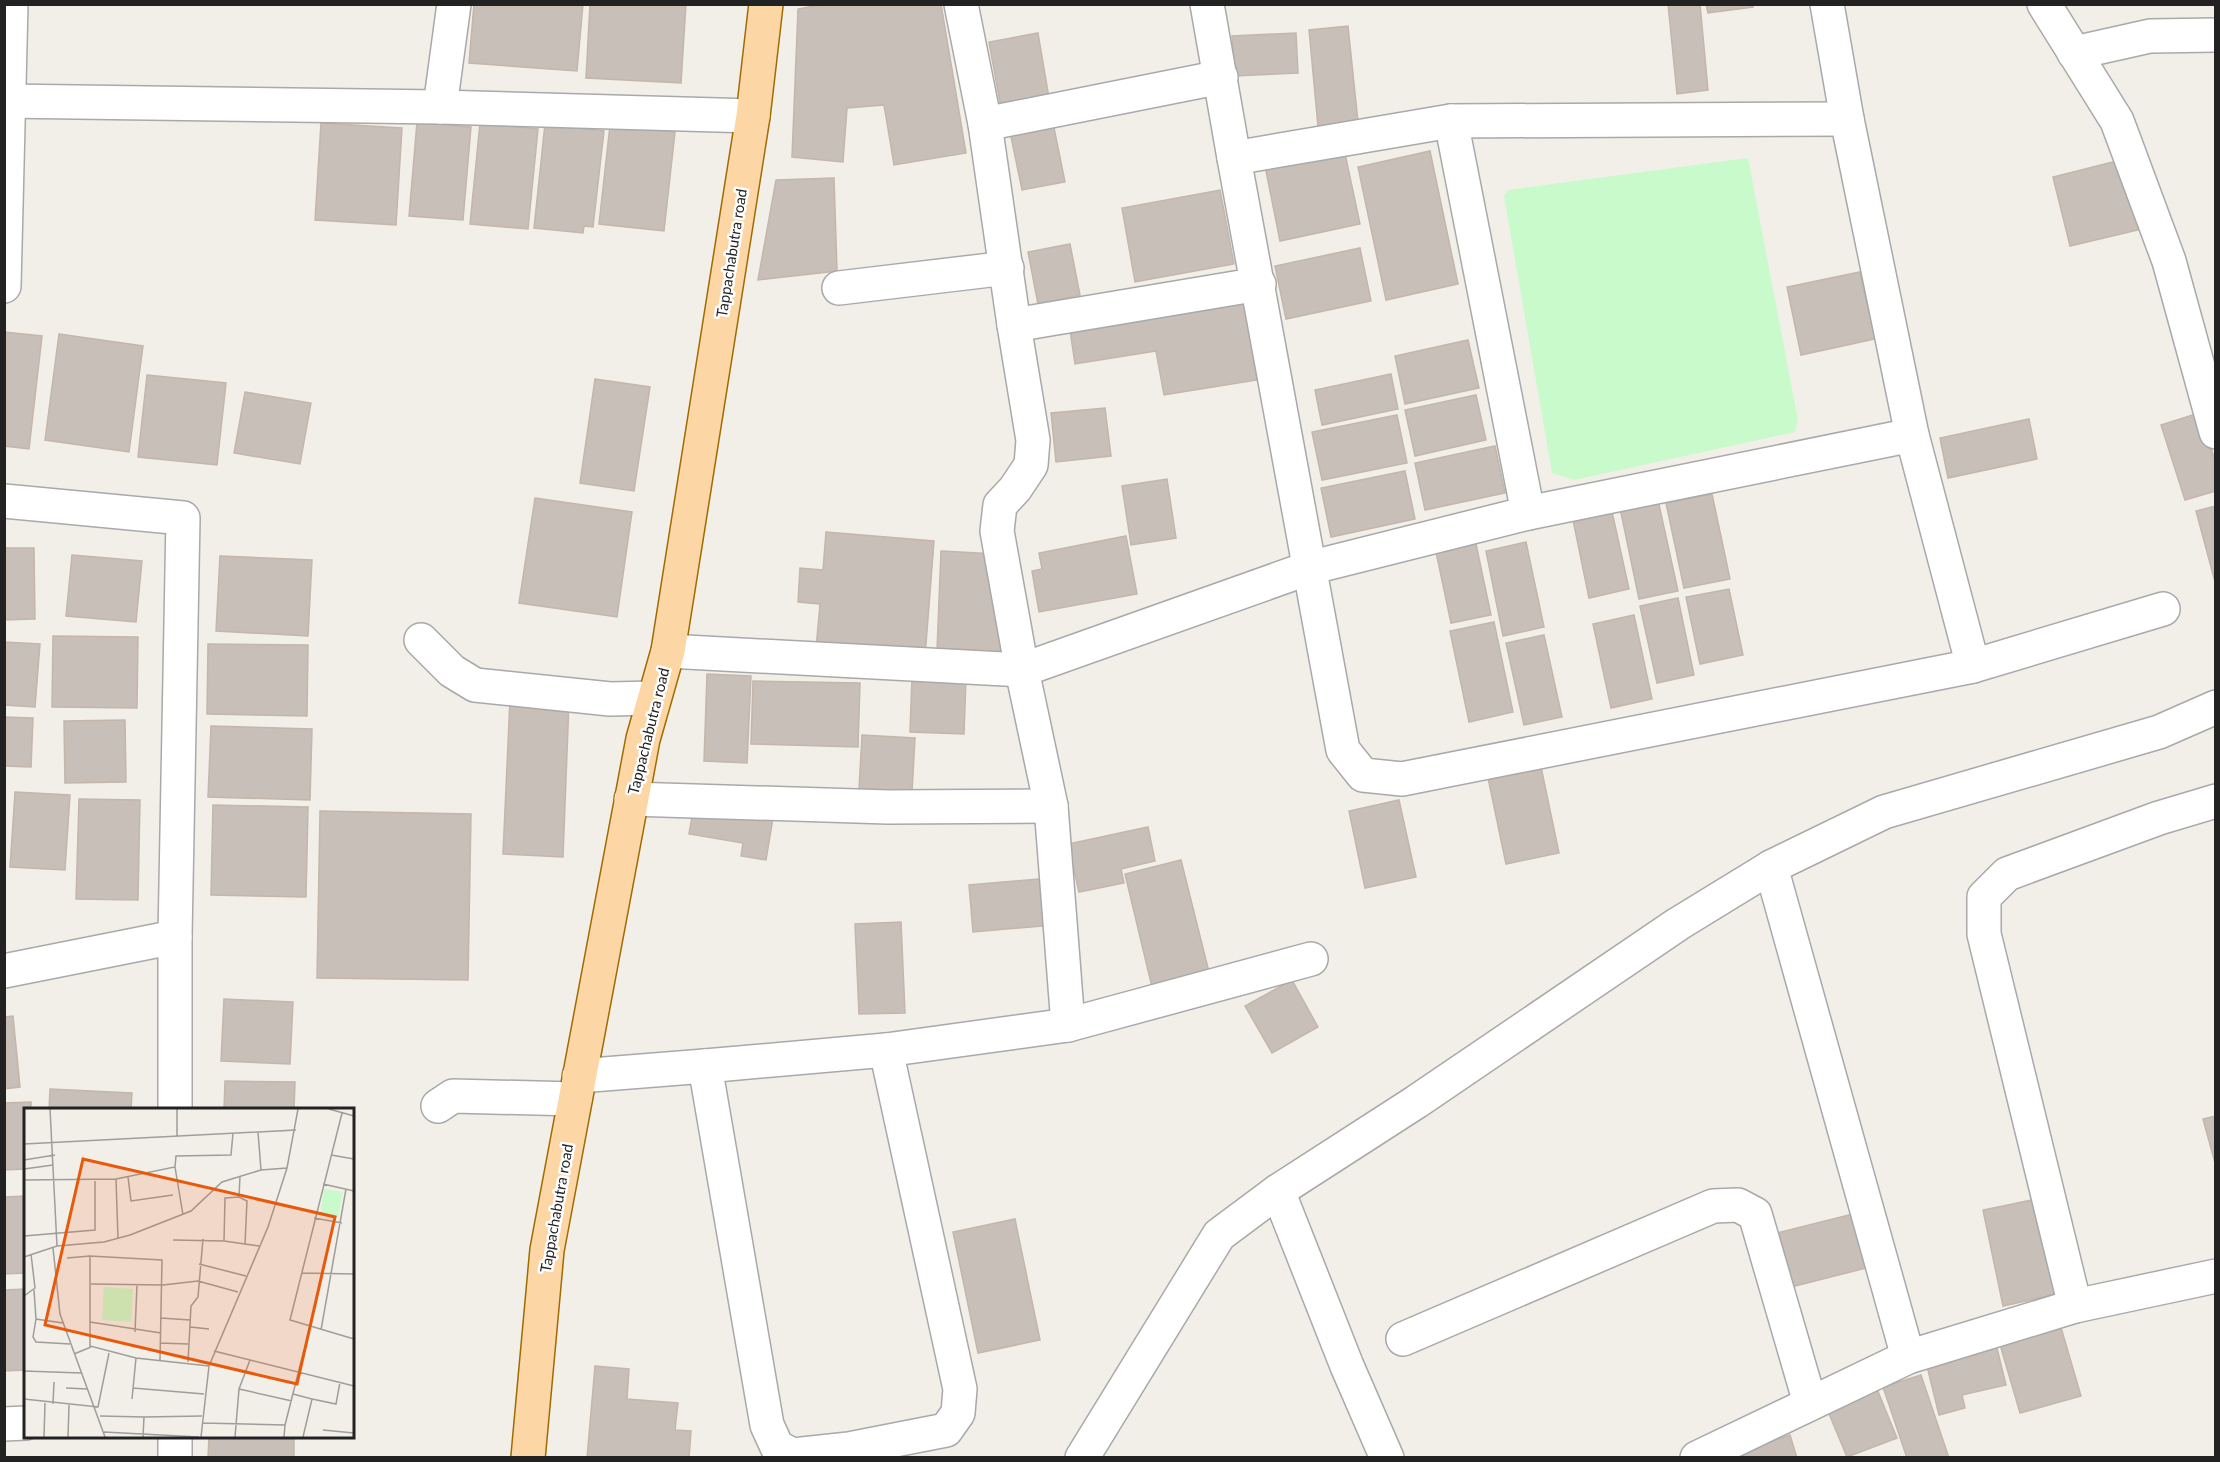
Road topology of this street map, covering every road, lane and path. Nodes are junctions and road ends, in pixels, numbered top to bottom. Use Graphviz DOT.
graph roads {
  1 [pos="11,4"];
  2 [pos="454,4"];
  3 [pos="766,4"];
  4 [pos="961,4"];
  5 [pos="1208,4"];
  6 [pos="1827,4"];
  7 [pos="2044,4"];
  8 [pos="2216,35"];
  9 [pos="2074,53"];
  10 [pos="1221,77"];
  11 [pos="7,101"];
  12 [pos="440,107"];
  13 [pos="753,116"];
  14 [pos="1847,119"];
  15 [pos="1451,121"];
  16 [pos="985,124"];
  17 [pos="1234,158"];
  18 [pos="1007,268"];
  19 [pos="1258,284"];
  20 [pos="4,286"];
  21 [pos="839,288"];
  22 [pos="1014,325"];
  23 [pos="2216,432"];
  24 [pos="1912,435"];
  25 [pos="4,501"];
  26 [pos="1528,513"];
  27 [pos="1308,568"];
  28 [pos="2163,609"];
  29 [pos="421,639"];
  30 [pos="668,651"];
  31 [pos="1973,666"];
  32 [pos="1022,670"];
  33 [pos="654,698"];
  34 [pos="2216,707"];
  35 [pos="631,799"];
  36 [pos="2216,801"];
  37 [pos="1051,806"];
  38 [pos="1771,867"];
  39 [pos="175,936"];
  40 [pos="1311,960"];
  41 [pos="4,971"];
  42 [pos="1068,1025"];
  43 [pos="886,1050"];
  44 [pos="705,1066"];
  45 [pos="577,1088"];
  46 [pos="438,1106"];
  47 [pos="175,1108"];
  48 [pos="1278,1191"];
  49 [pos="2216,1276"];
  50 [pos="2074,1306"];
  51 [pos="1403,1339"];
  52 [pos="1908,1357"];
  53 [pos="1810,1403"];
  54 [pos="24,1423"];
  55 [pos="4,1424"];
  56 [pos="175,1438"];
  57 [pos="849,1453"];
  58 [pos="175,1458"];
  59 [pos="528,1458"];
  60 [pos="1082,1458"];
  61 [pos="1387,1458"];
  62 [pos="1697,1458"];
  1 -- 11 [label="street"];
  2 -- 12 [label="street"];
  3 -- 13 [label="main road, Tappachabutra road"];
  4 -- 16 [label="street"];
  5 -- 10 [label="street"];
  6 -- 14 [label="street"];
  7 -- 9 [label="street"];
  8 -- 9 [label="street"];
  9 -- 23 [label="street"];
  10 -- 16 [label="street"];
  10 -- 17 [label="street"];
  11 -- 12 [label="street"];
  11 -- 20 [label="street"];
  12 -- 13 [label="street"];
  13 -- 30 [label="main road, Tappachabutra road"];
  14 -- 15 [label="street"];
  14 -- 24 [label="street"];
  15 -- 17 [label="street"];
  15 -- 26 [label="street"];
  16 -- 18 [label="street"];
  17 -- 19 [label="street"];
  18 -- 21 [label="street"];
  18 -- 22 [label="street"];
  19 -- 22 [label="street"];
  19 -- 27 [label="street"];
  22 -- 32 [label="street"];
  24 -- 26 [label="street"];
  24 -- 31 [label="street"];
  25 -- 39 [label="street"];
  26 -- 27 [label="street"];
  27 -- 31 [label="street"];
  27 -- 32 [label="street"];
  28 -- 31 [label="street"];
  29 -- 33 [label="street"];
  30 -- 32 [label="street"];
  30 -- 33 [label="main road, Tappachabutra road"];
  32 -- 37 [label="street"];
  33 -- 35 [label="main road, Tappachabutra road"];
  34 -- 38 [label="street"];
  35 -- 37 [label="street"];
  35 -- 45 [label="main road, Tappachabutra road"];
  36 -- 50 [label="street"];
  37 -- 42 [label="street"];
  38 -- 48 [label="street"];
  38 -- 52 [label="street"];
  39 -- 41 [label="street"];
  39 -- 47 [label="street"];
  40 -- 42 [label="street"];
  42 -- 43 [label="street"];
  43 -- 44 [label="street"];
  43 -- 57 [label="street"];
  44 -- 45 [label="street"];
  44 -- 57 [label="street"];
  45 -- 46 [label="street"];
  45 -- 59 [label="main road, Tappachabutra road"];
  48 -- 60 [label="street"];
  48 -- 61 [label="street"];
  49 -- 50 [label="street"];
  50 -- 52 [label="street"];
  51 -- 53 [label="street"];
  52 -- 53 [label="street"];
  53 -- 62 [label="street"];
  54 -- 55 [label="street"];
  56 -- 58 [label="street"];
}
